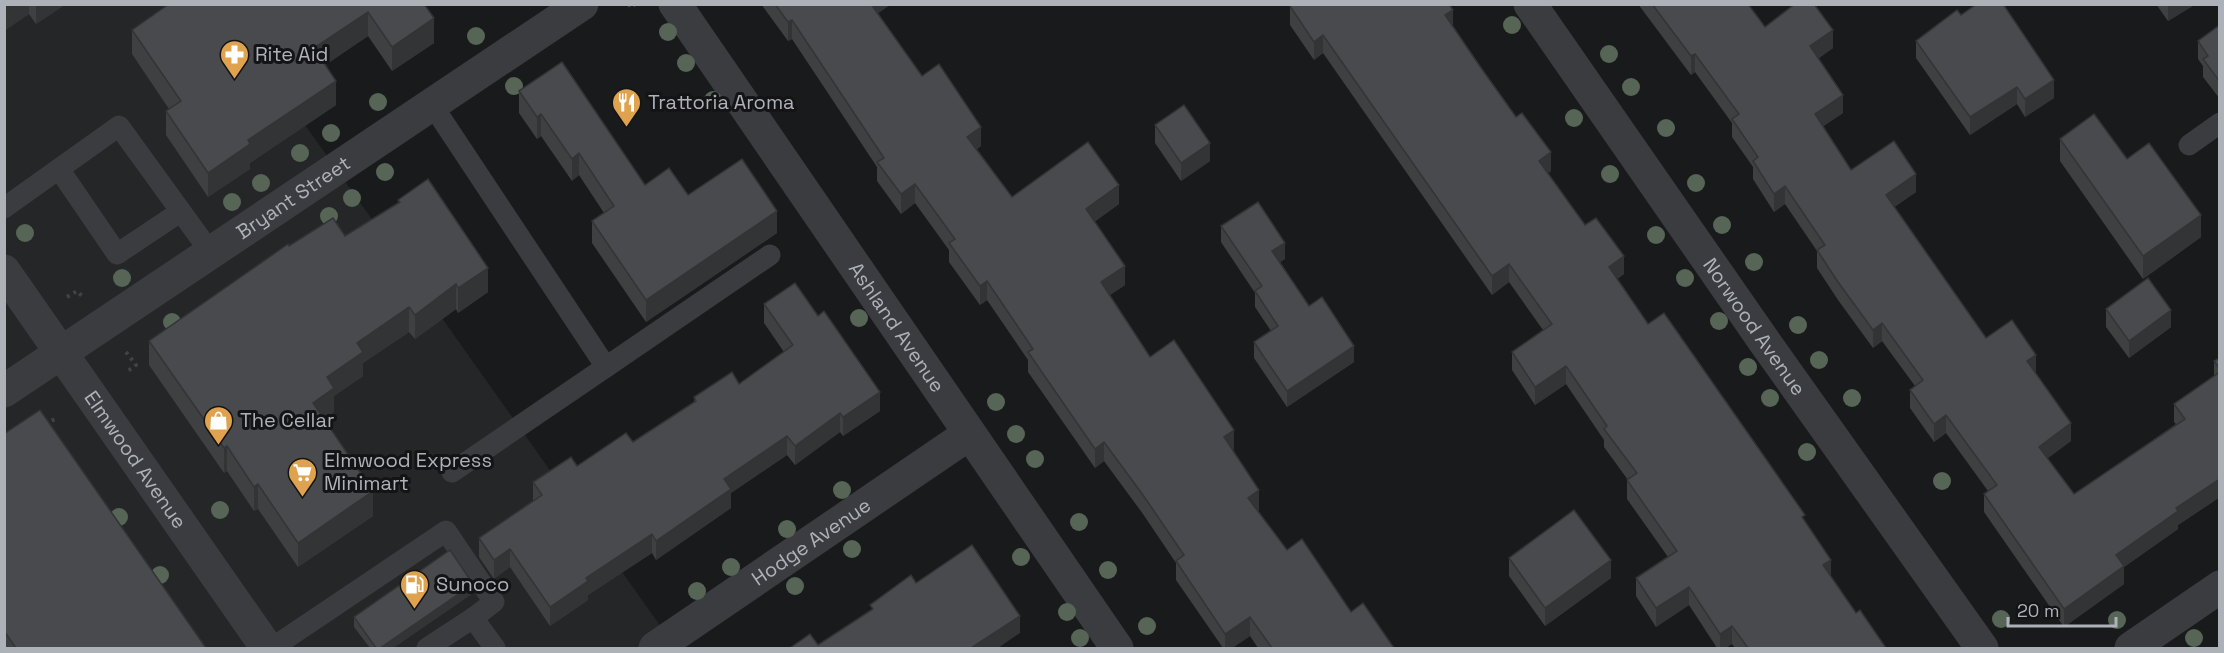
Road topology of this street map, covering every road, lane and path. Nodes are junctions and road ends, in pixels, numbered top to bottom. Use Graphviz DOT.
graph roads {
  1 [pos="582,4"];
  2 [pos="629,4"];
  3 [pos="635,4"];
  4 [pos="675,4"];
  5 [pos="1530,4"];
  6 [pos="433,106"];
  7 [pos="2220,123"];
  8 [pos="2188,145"];
  9 [pos="59,169"];
  10 [pos="4,208"];
  11 [pos="180,212"];
  12 [pos="211,253"];
  13 [pos="770,255"];
  14 [pos="4,270"];
  15 [pos="77,291"];
  16 [pos="67,297"];
  17 [pos="126,352"];
  18 [pos="60,353"];
  19 [pos="606,367"];
  20 [pos="128,371"];
  21 [pos="4,391"];
  22 [pos="39,418"];
  23 [pos="55,419"];
  24 [pos="969,434"];
  25 [pos="452,472"];
  26 [pos="2220,587"];
  27 [pos="473,618"];
  28 [pos="269,648"];
  29 [pos="427,648"];
  30 [pos="495,648"];
  31 [pos="654,648"];
  32 [pos="1118,648"];
  33 [pos="1982,648"];
  34 [pos="2131,648"];
  1 -- 6 [label="street, Bryant Street"];
  2 -- 3 [label="path"];
  4 -- 24 [label="street, Ashland Avenue"];
  5 -- 33 [label="street, Norwood Avenue"];
  6 -- 12 [label="street, Bryant Street"];
  6 -- 19 [label="lane"];
  7 -- 8 [label="lane"];
  9 -- 10 [label="lane"];
  9 -- 11 [label="lane"];
  9 -- 11 [label="lane"];
  11 -- 12 [label="lane"];
  12 -- 18 [label="street, Bryant Street"];
  13 -- 19 [label="lane"];
  14 -- 18 [label="street, Elmwood Avenue"];
  15 -- 16 [label="path"];
  17 -- 20 [label="path"];
  18 -- 21 [label="street, Bryant Street"];
  18 -- 28 [label="street, Elmwood Avenue"];
  19 -- 25 [label="lane"];
  22 -- 23 [label="path"];
  24 -- 31 [label="street, Hodge Avenue"];
  24 -- 32 [label="street, Ashland Avenue"];
  26 -- 34 [label="street"];
  27 -- 28 [label="lane"];
  27 -- 29 [label="lane"];
  27 -- 30 [label="lane"];
}
